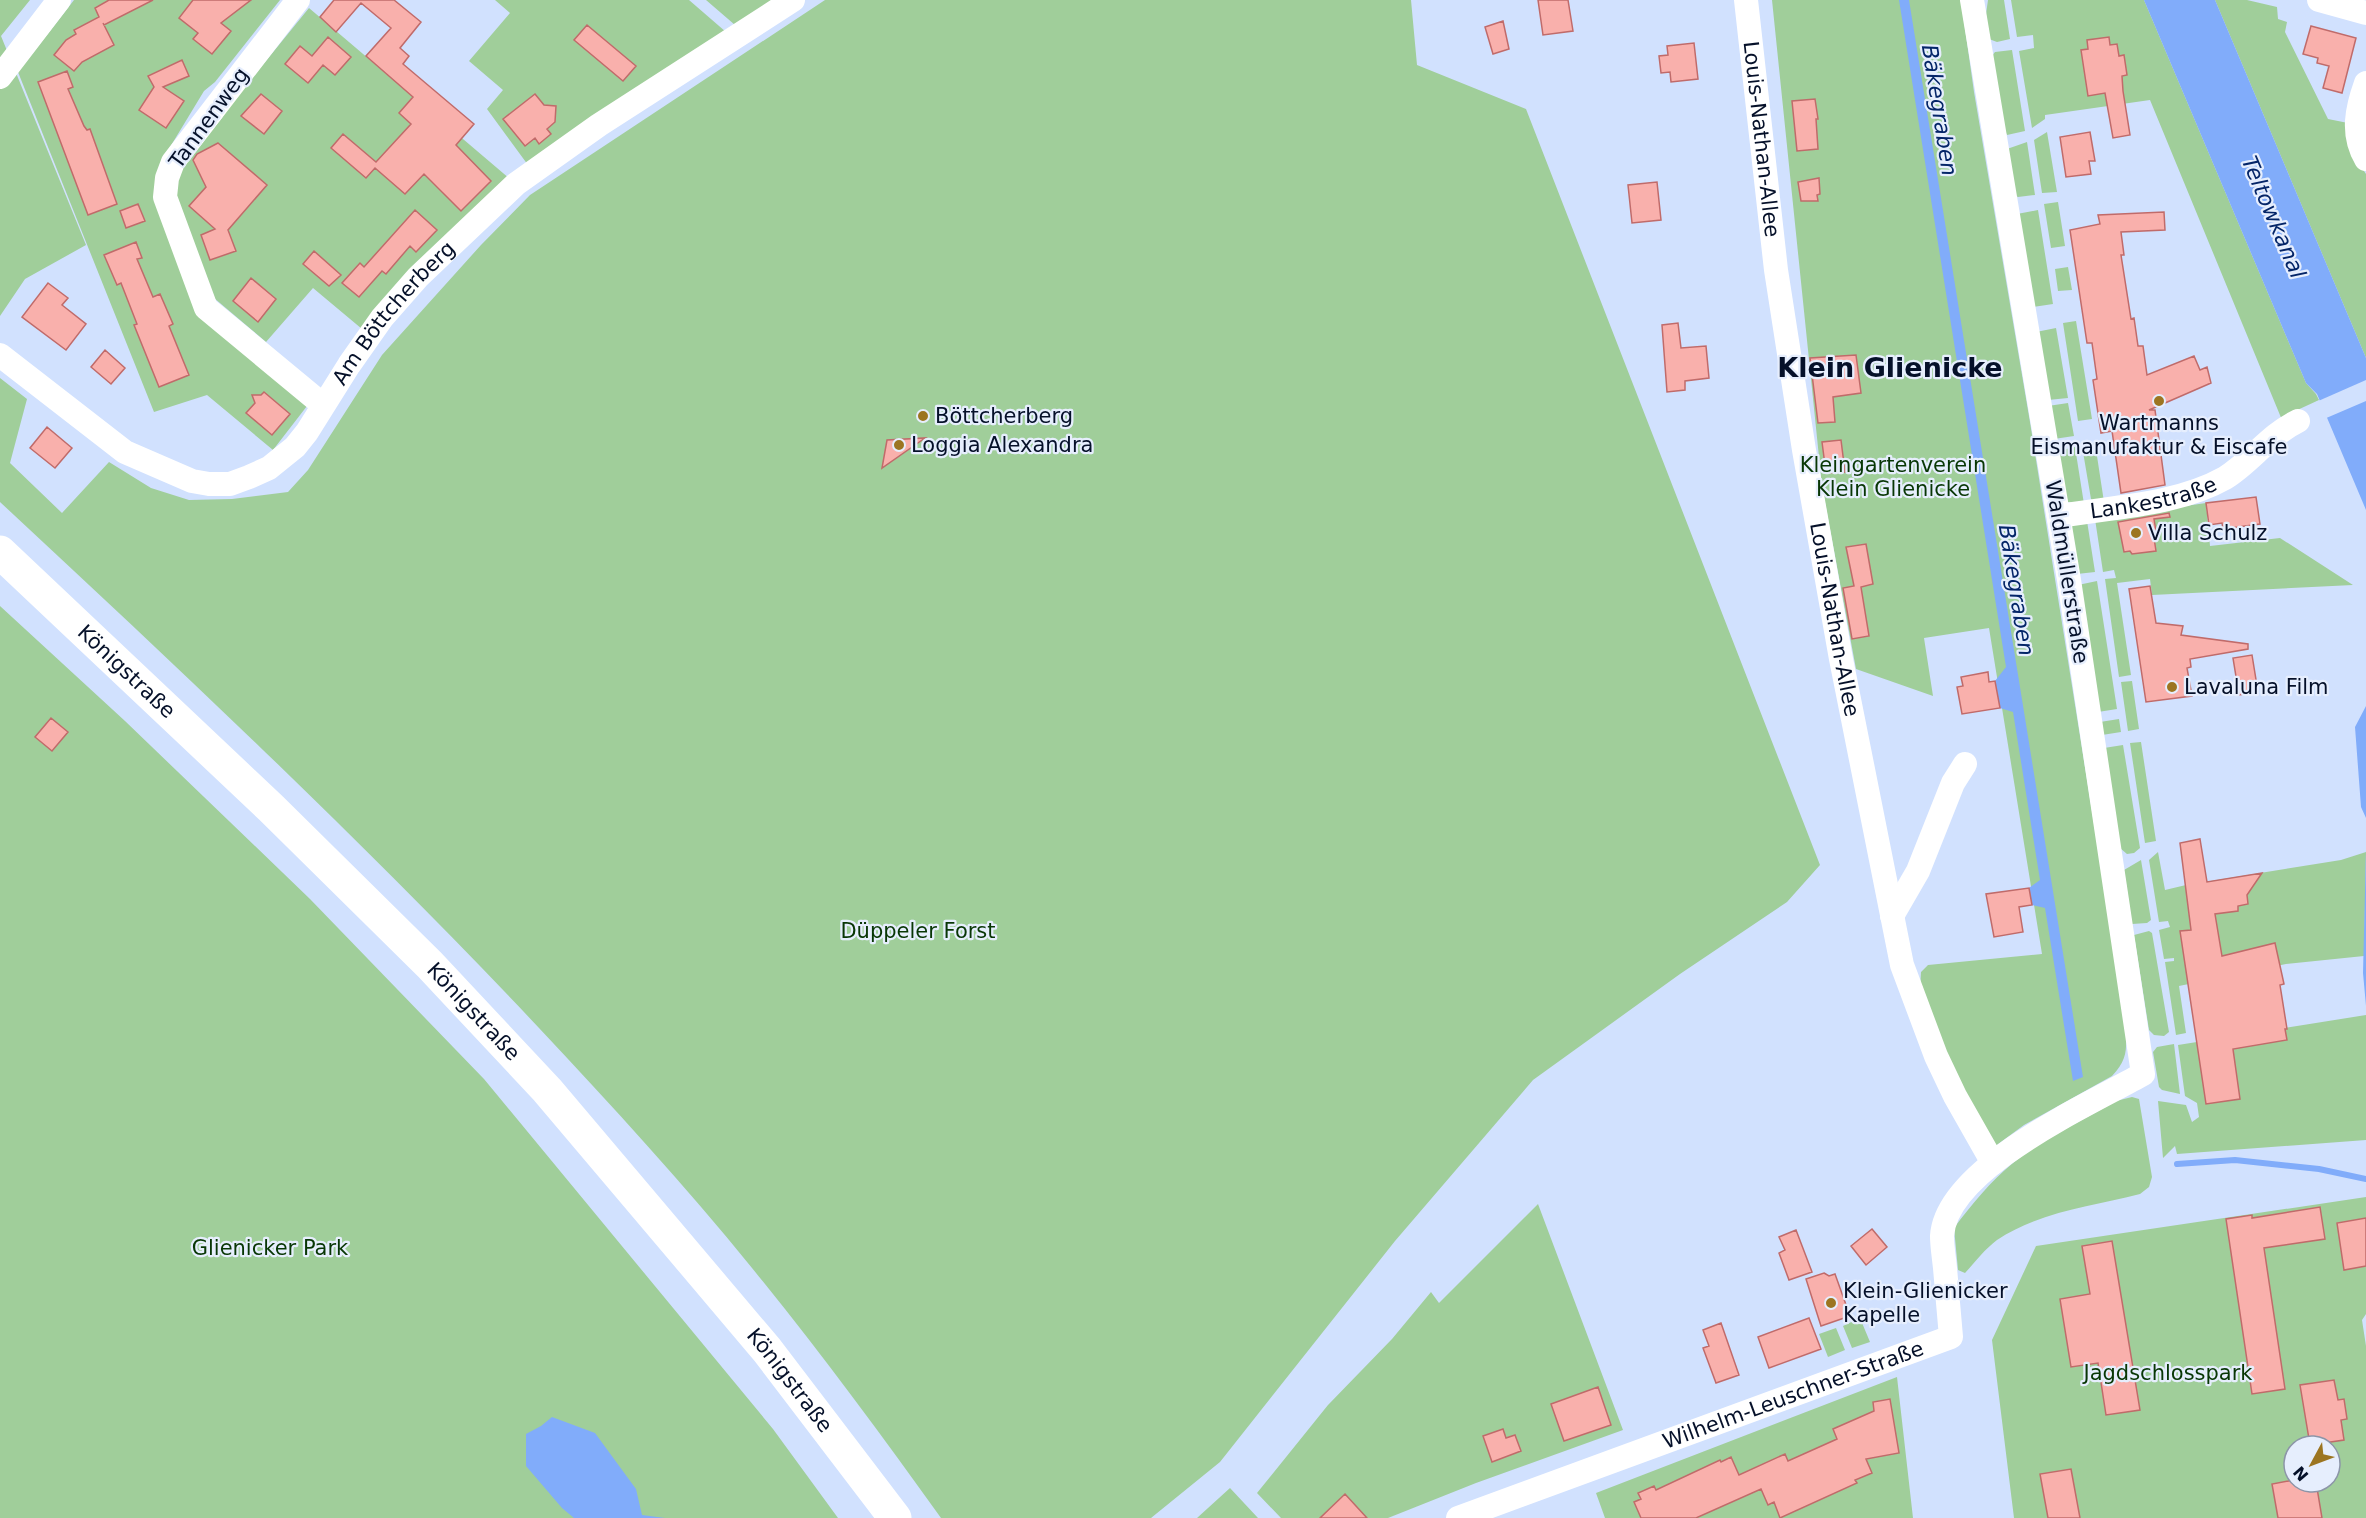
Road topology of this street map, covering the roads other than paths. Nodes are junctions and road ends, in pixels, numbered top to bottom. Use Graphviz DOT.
graph roads {
  1 [pos="59,0"];
  2 [pos="298,0"];
  3 [pos="793,0"];
  4 [pos="1746,0"];
  5 [pos="1972,0"];
  6 [pos="2319,0"];
  7 [pos="2366,13"];
  8 [pos="0,77"];
  9 [pos="2366,83"];
  10 [pos="2366,159"];
  11 [pos="0,355"];
  12 [pos="323,405"];
  13 [pos="2298,421"];
  14 [pos="2058,516"];
  15 [pos="0,552"];
  16 [pos="1965,764"];
  17 [pos="1892,916"];
  18 [pos="2144,1074"];
  19 [pos="1993,1163"];
  20 [pos="895,1518"];
  21 [pos="1458,1518"];
  1 -- 8 [label="street"];
  2 -- 12 [label="street, Tannenweg"];
  3 -- 12 [label="street, Am Böttcherberg"];
  4 -- 17 [label="street, Louis-Nathan-Allee"];
  5 -- 14 [label="street, Waldmüllerstraße"];
  6 -- 7 [label="street"];
  9 -- 10 [label="street"];
  11 -- 12 [label="street, Am Böttcherberg"];
  13 -- 14 [label="street, Lankestraße"];
  14 -- 18 [label="street, Waldmüllerstraße"];
  15 -- 20 [label="main road, Königstraße"];
  16 -- 17 [label="street"];
  17 -- 19 [label="street, Louis-Nathan-Allee"];
  18 -- 19 [label="street, Wilhelm-Leuschner-Straße"];
  19 -- 21 [label="street, Wilhelm-Leuschner-Straße"];
}
